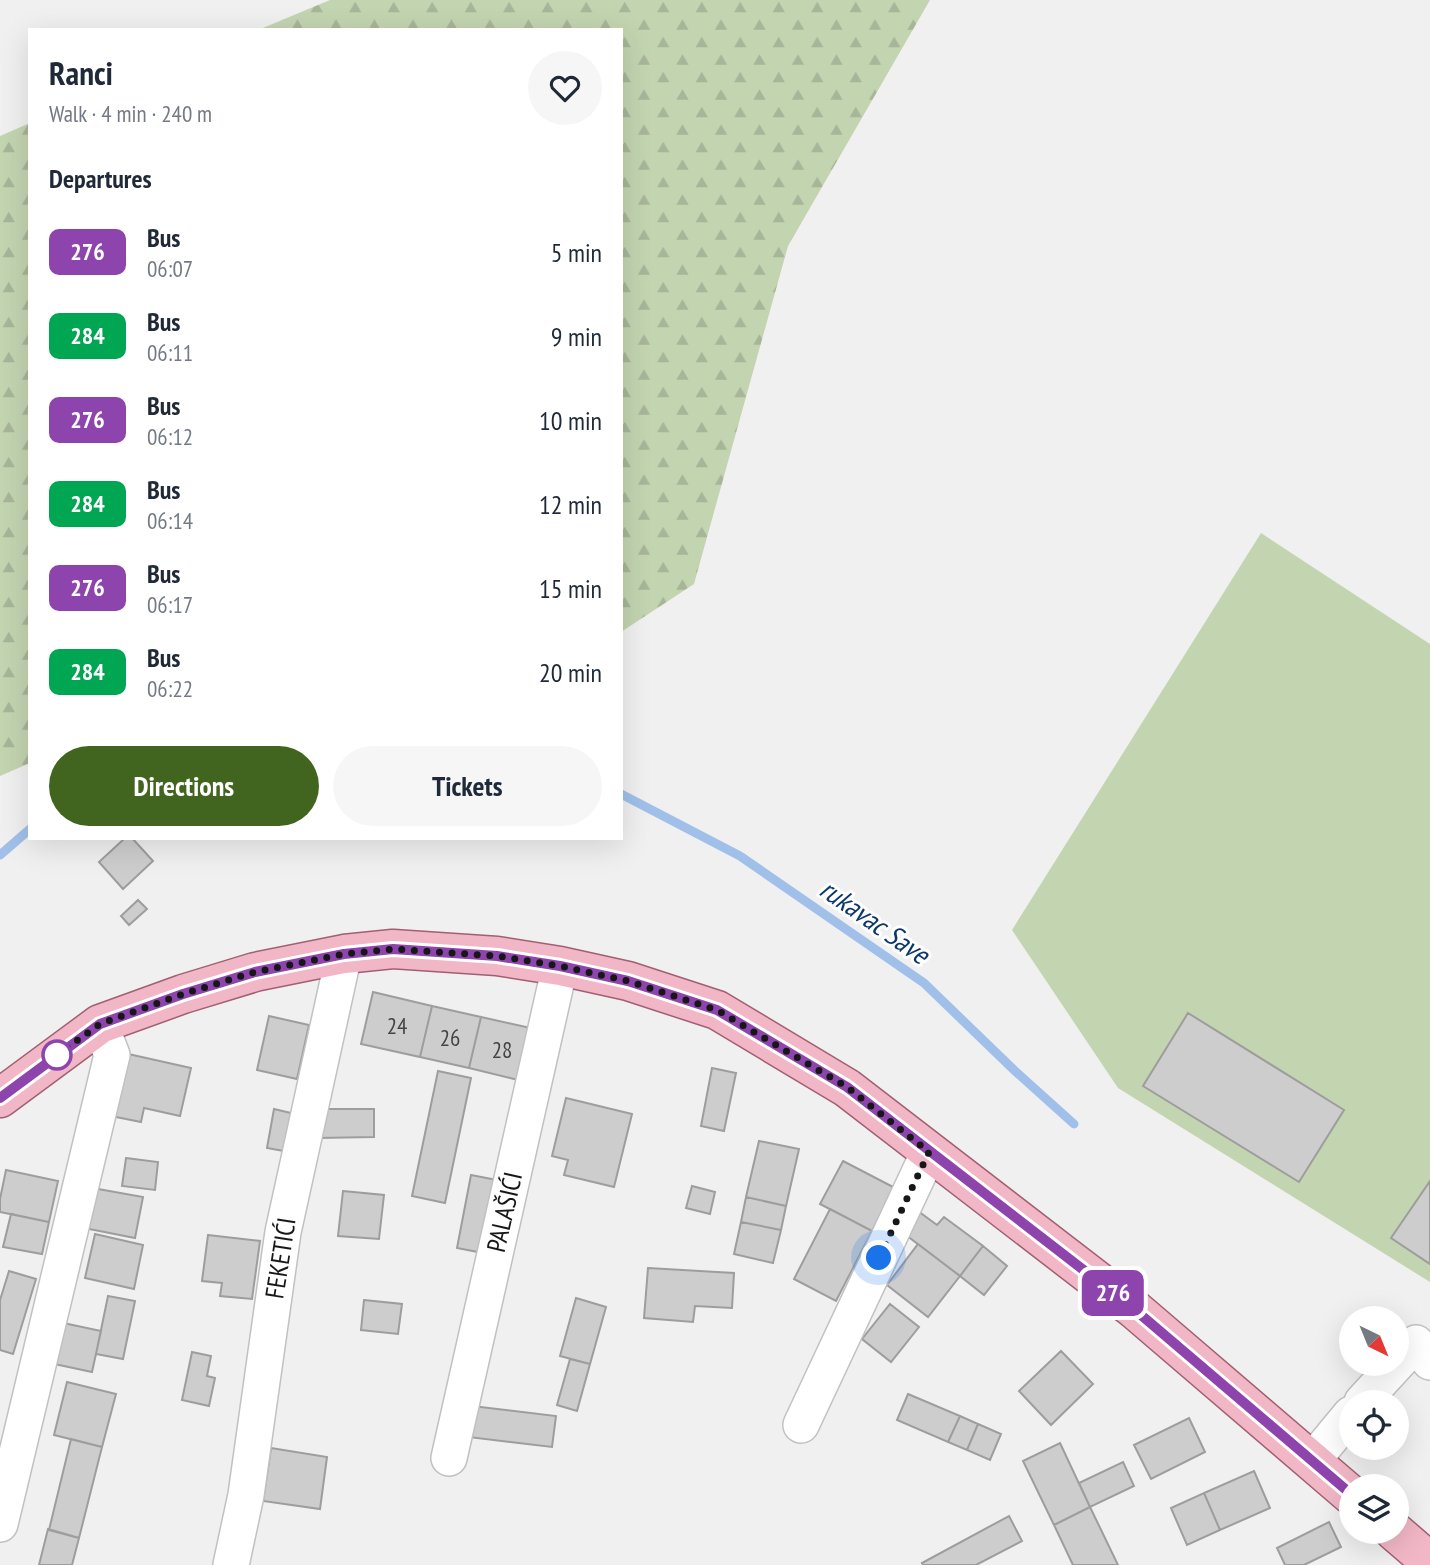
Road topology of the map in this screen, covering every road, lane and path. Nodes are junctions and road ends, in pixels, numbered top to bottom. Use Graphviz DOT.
graph roads {
  1 [pos="344,954"];
  2 [pos="560,966"];
  3 [pos="100,1024"];
  4 [pos="0,1098"];
  5 [pos="929,1152"];
  6 [pos="1430,1362"];
  7 [pos="1373,1390"];
  8 [pos="802,1424"];
  9 [pos="1339,1428"];
  10 [pos="449,1458"];
  11 [pos="1312,1461"];
  12 [pos="1339,1484"];
  13 [pos="0,1524"];
  14 [pos="1409,1544"];
  15 [pos="1430,1562"];
  16 [pos="231,1565"];
  1 -- 2 [label="main road"];
  1 -- 3 [label="main road"];
  1 -- 16 [label="street, FEKETIĆI"];
  2 -- 5 [label="main road"];
  2 -- 10 [label="street, PALAŠIĆI"];
  3 -- 4 [label="main road"];
  3 -- 13 [label="street"];
  5 -- 8 [label="street"];
  5 -- 11 [label="main road"];
  6 -- 7 [label="street"];
  9 -- 11 [label="street"];
  11 -- 12 [label="main road"];
  14 -- 15 [label="main road"];
}
